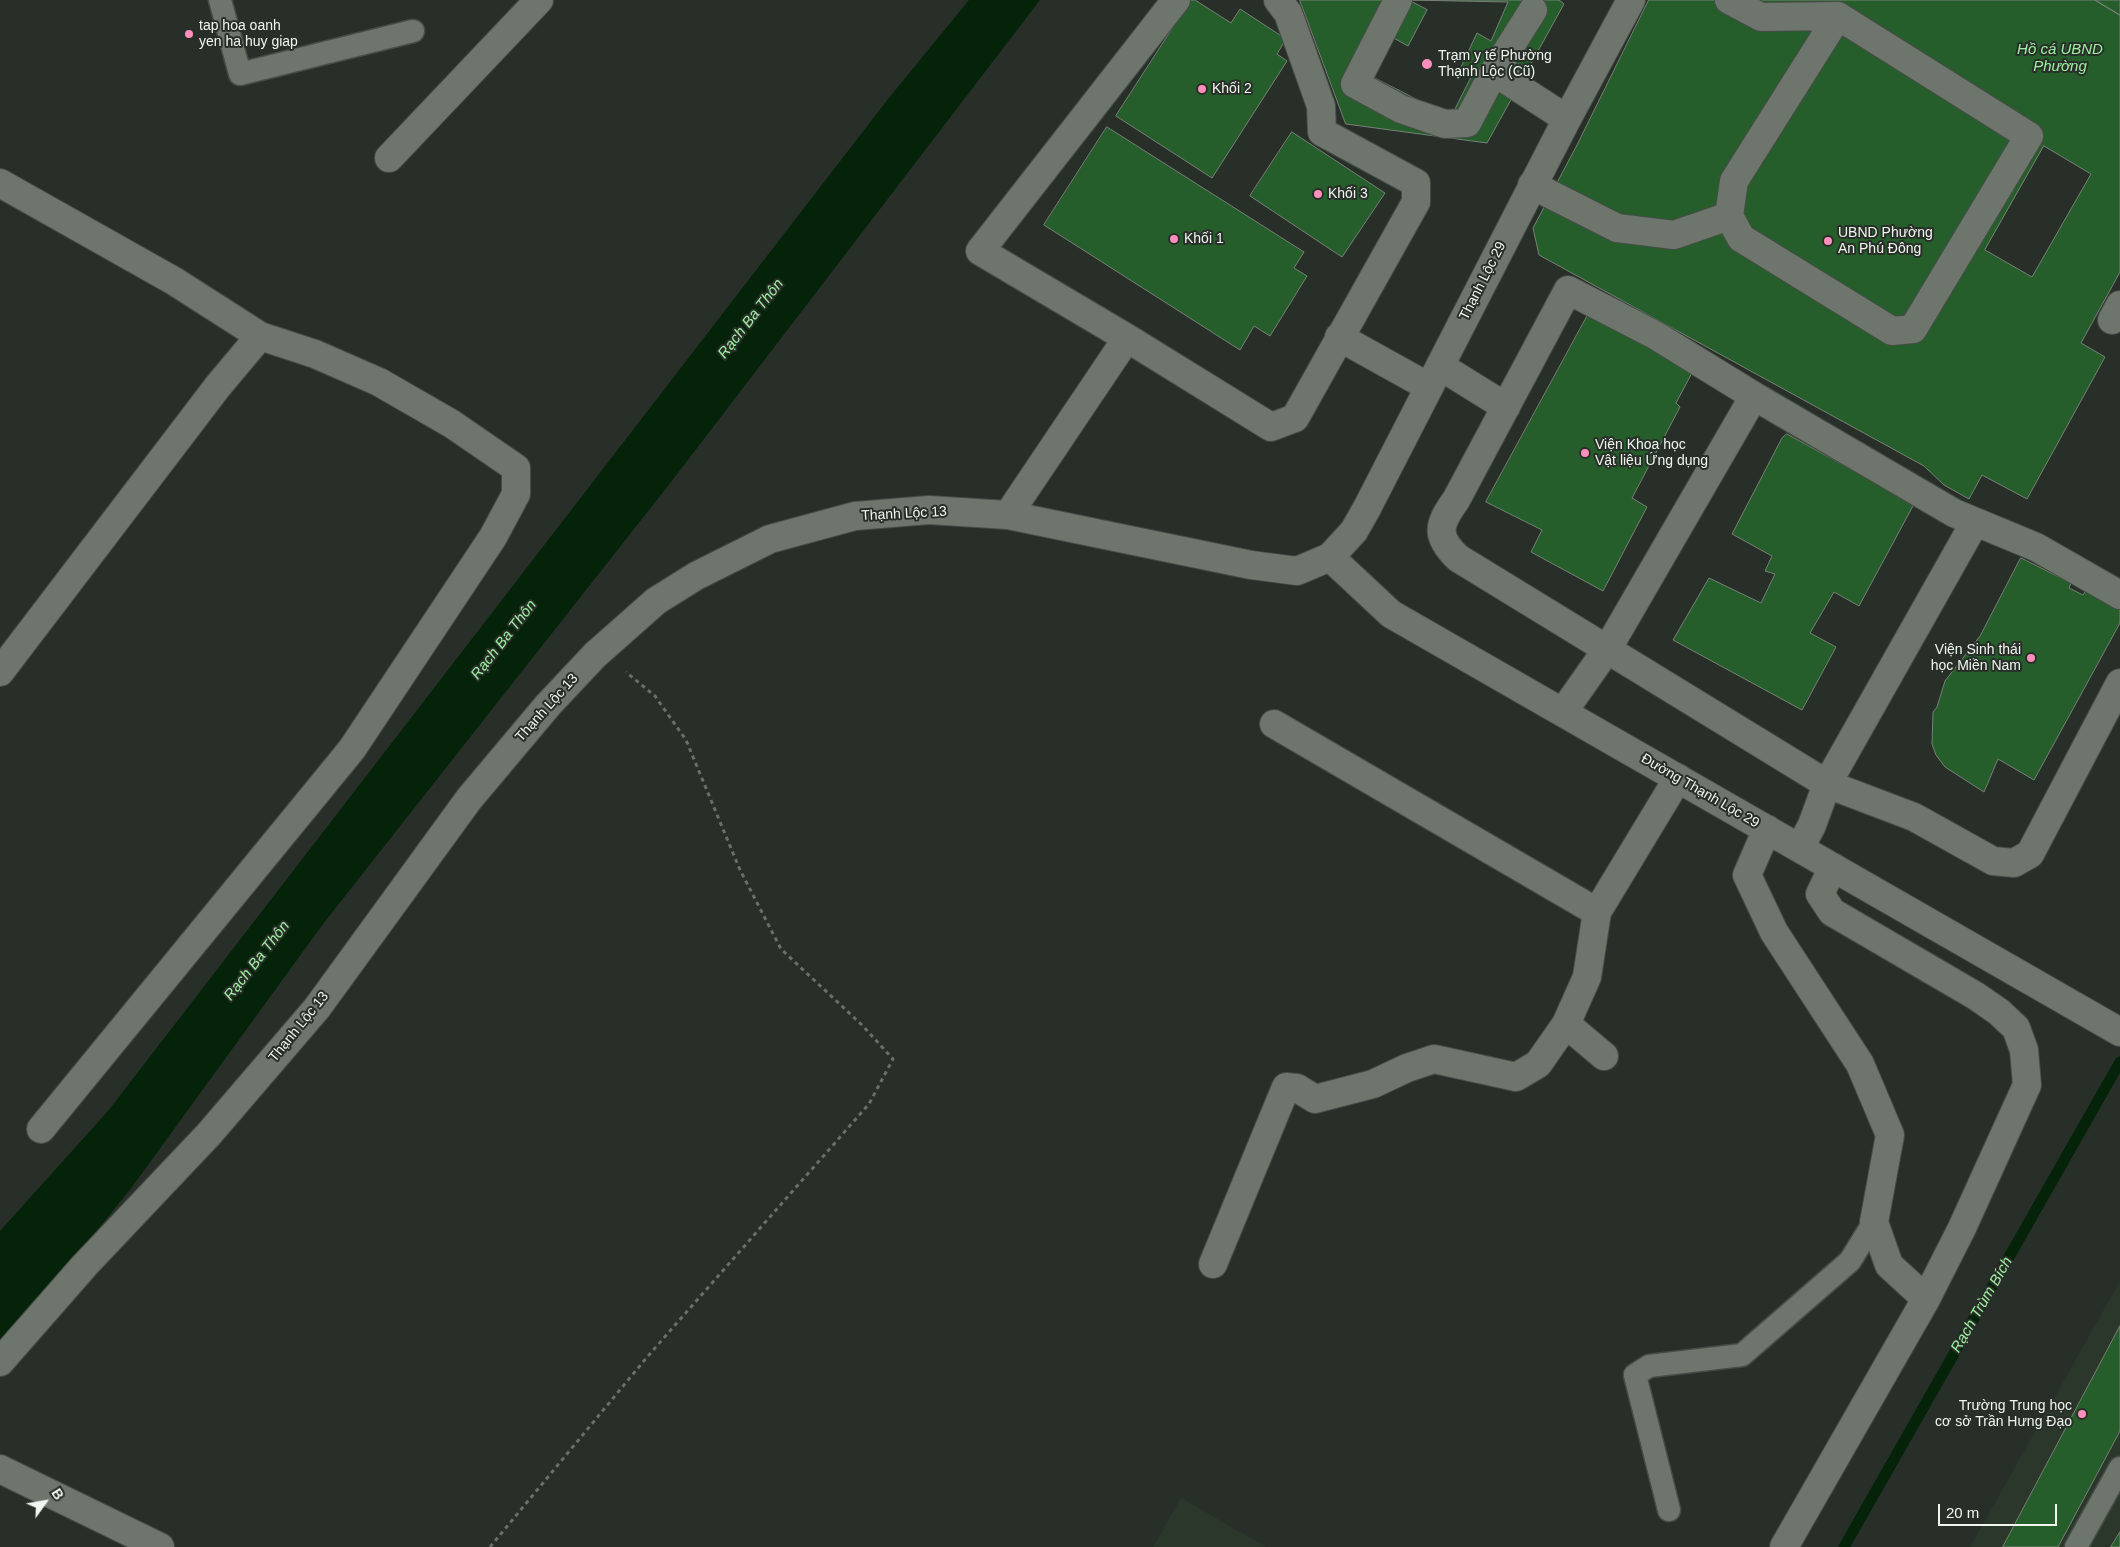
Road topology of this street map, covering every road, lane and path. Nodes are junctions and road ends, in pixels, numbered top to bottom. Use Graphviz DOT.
graph roads {
  1 [pos="220,0"];
  2 [pos="539,0"];
  3 [pos="1176,0"];
  4 [pos="1278,0"];
  5 [pos="1398,0"];
  6 [pos="1631,0"];
  7 [pos="1729,0"];
  8 [pos="1533,10"];
  9 [pos="1838,16"];
  10 [pos="413,31"];
  11 [pos="1494,72"];
  12 [pos="1567,119"];
  13 [pos="389,158"];
  14 [pos="0,183"];
  15 [pos="1532,185"];
  16 [pos="1730,216"];
  17 [pos="260,336"];
  18 [pos="1127,338"];
  19 [pos="1339,338"];
  20 [pos="1434,377"];
  21 [pos="1754,396"];
  22 [pos="1506,407"];
  23 [pos="1008,515"];
  24 [pos="1975,522"];
  25 [pos="1330,557"];
  26 [pos="2120,595"];
  27 [pos="1608,648"];
  28 [pos="595,656"];
  29 [pos="0,671"];
  30 [pos="2120,684"];
  31 [pos="1563,712"];
  32 [pos="1274,724"];
  33 [pos="1678,778"];
  34 [pos="1827,784"];
  35 [pos="1767,830"];
  36 [pos="1800,848"];
  37 [pos="1832,867"];
  38 [pos="1597,912"];
  39 [pos="1566,1024"];
  40 [pos="2120,1032"];
  41 [pos="1604,1056"];
  42 [pos="41,1129"];
  43 [pos="1874,1222"];
  44 [pos="1213,1264"];
  45 [pos="1926,1299"];
  46 [pos="0,1362"];
  47 [pos="2120,1468"];
  48 [pos="0,1469"];
  49 [pos="1669,1510"];
  50 [pos="160,1547"];
  51 [pos="490,1547"];
  52 [pos="1784,1547"];
  53 [pos="2076,1547"];
  1 -- 10 [label="lane"];
  2 -- 13 [label="street"];
  3 -- 18 [label="street"];
  4 -- 19 [label="street"];
  5 -- 11 [label="street"];
  6 -- 12 [label="street, Thạnh Lộc 29"];
  7 -- 9 [label="street"];
  8 -- 11 [label="street"];
  9 -- 16 [label="street"];
  9 -- 16 [label="street"];
  11 -- 12 [label="street"];
  12 -- 15 [label="street, Thạnh Lộc 29"];
  14 -- 17 [label="street"];
  15 -- 16 [label="street"];
  15 -- 20 [label="street, Thạnh Lộc 29"];
  17 -- 29 [label="street"];
  17 -- 42 [label="street"];
  18 -- 19 [label="street"];
  18 -- 23 [label="street"];
  19 -- 20 [label="street"];
  20 -- 22 [label="street"];
  20 -- 25 [label="street, Thạnh Lộc 29"];
  21 -- 22 [label="street"];
  21 -- 24 [label="street"];
  21 -- 27 [label="street"];
  22 -- 27 [label="street"];
  23 -- 25 [label="street, Thạnh Lộc 13"];
  23 -- 28 [label="street, Thạnh Lộc 13"];
  24 -- 26 [label="street"];
  24 -- 34 [label="street"];
  25 -- 31 [label="street, Đường Thạnh Lộc 29"];
  27 -- 31 [label="street"];
  27 -- 34 [label="street"];
  28 -- 46 [label="street, Thạnh Lộc 13"];
  28 -- 51 [label="path"];
  30 -- 34 [label="street"];
  31 -- 33 [label="street, Đường Thạnh Lộc 29"];
  32 -- 38 [label="street"];
  33 -- 35 [label="street, Đường Thạnh Lộc 29"];
  33 -- 38 [label="street"];
  34 -- 36 [label="street"];
  35 -- 36 [label="street, Đường Thạnh Lộc 29"];
  35 -- 43 [label="street"];
  36 -- 37 [label="street, Đường Thạnh Lộc 29"];
  37 -- 40 [label="street, Đường Thạnh Lộc 29"];
  37 -- 45 [label="street"];
  38 -- 39 [label="street"];
  39 -- 41 [label="street"];
  39 -- 44 [label="street"];
  43 -- 45 [label="street"];
  43 -- 49 [label="lane"];
  45 -- 52 [label="street"];
  47 -- 53 [label="lane"];
  48 -- 50 [label="street"];
}
